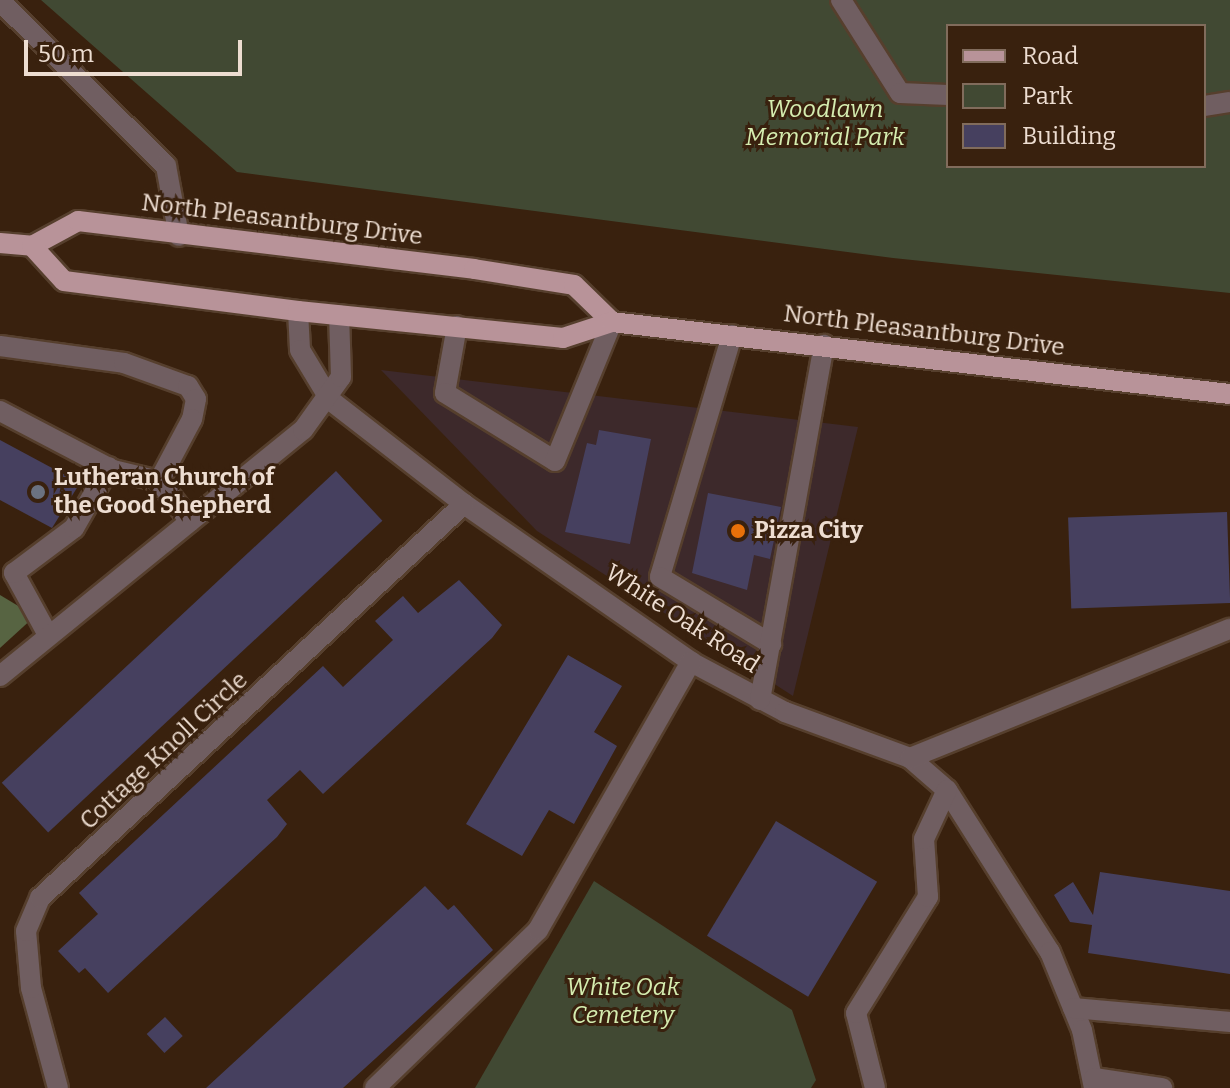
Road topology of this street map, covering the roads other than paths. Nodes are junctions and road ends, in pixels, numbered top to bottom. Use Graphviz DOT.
graph roads {
  1 [pos="841,0"];
  2 [pos="0,1"];
  3 [pos="946,95"];
  4 [pos="1230,102"];
  5 [pos="1206,106"];
  6 [pos="179,236"];
  7 [pos="0,243"];
  8 [pos="32,246"];
  9 [pos="298,311"];
  10 [pos="339,315"];
  11 [pos="612,322"];
  12 [pos="457,326"];
  13 [pos="732,335"];
  14 [pos="824,345"];
  15 [pos="0,346"];
  16 [pos="1230,394"];
  17 [pos="330,400"];
  18 [pos="0,411"];
  19 [pos="109,467"];
  20 [pos="159,481"];
  21 [pos="464,504"];
  22 [pos="190,521"];
  23 [pos="1230,629"];
  24 [pos="48,635"];
  25 [pos="771,644"];
  26 [pos="691,662"];
  27 [pos="0,676"];
  28 [pos="760,700"];
  29 [pos="910,758"];
  30 [pos="947,790"];
  31 [pos="1073,1008"];
  32 [pos="1230,1022"];
  33 [pos="1094,1083"];
  34 [pos="58,1088"];
  35 [pos="375,1088"];
  36 [pos="875,1088"];
  37 [pos="1162,1088"];
  1 -- 3 [label="street"];
  2 -- 6 [label="street"];
  4 -- 5 [label="street"];
  6 -- 8 [label="main road, North Pleasantburg Drive"];
  6 -- 11 [label="main road, North Pleasantburg Drive"];
  7 -- 8 [label="main road"];
  8 -- 9 [label="main road, North Pleasantburg Drive"];
  9 -- 10 [label="main road, North Pleasantburg Drive"];
  9 -- 17 [label="street, White Oak Road"];
  10 -- 12 [label="main road, North Pleasantburg Drive"];
  10 -- 17 [label="street"];
  11 -- 12 [label="main road, North Pleasantburg Drive"];
  11 -- 12 [label="street"];
  11 -- 13 [label="main road, North Pleasantburg Drive"];
  13 -- 14 [label="main road, North Pleasantburg Drive"];
  13 -- 25 [label="street"];
  14 -- 16 [label="main road, North Pleasantburg Drive"];
  14 -- 25 [label="street"];
  15 -- 20 [label="street"];
  17 -- 21 [label="street, White Oak Road"];
  17 -- 22 [label="street"];
  18 -- 19 [label="street"];
  19 -- 20 [label="street"];
  19 -- 24 [label="street"];
  20 -- 22 [label="street"];
  21 -- 26 [label="street, White Oak Road"];
  21 -- 34 [label="street, Cottage Knoll Circle"];
  22 -- 24 [label="street"];
  23 -- 29 [label="street"];
  24 -- 27 [label="street"];
  25 -- 28 [label="street"];
  26 -- 28 [label="street, White Oak Road"];
  26 -- 35 [label="street"];
  28 -- 29 [label="street, White Oak Road"];
  29 -- 30 [label="street, White Oak Road"];
  30 -- 31 [label="street, White Oak Road"];
  30 -- 36 [label="street"];
  31 -- 32 [label="street"];
  31 -- 33 [label="street, White Oak Road"];
  33 -- 37 [label="street"];
}
